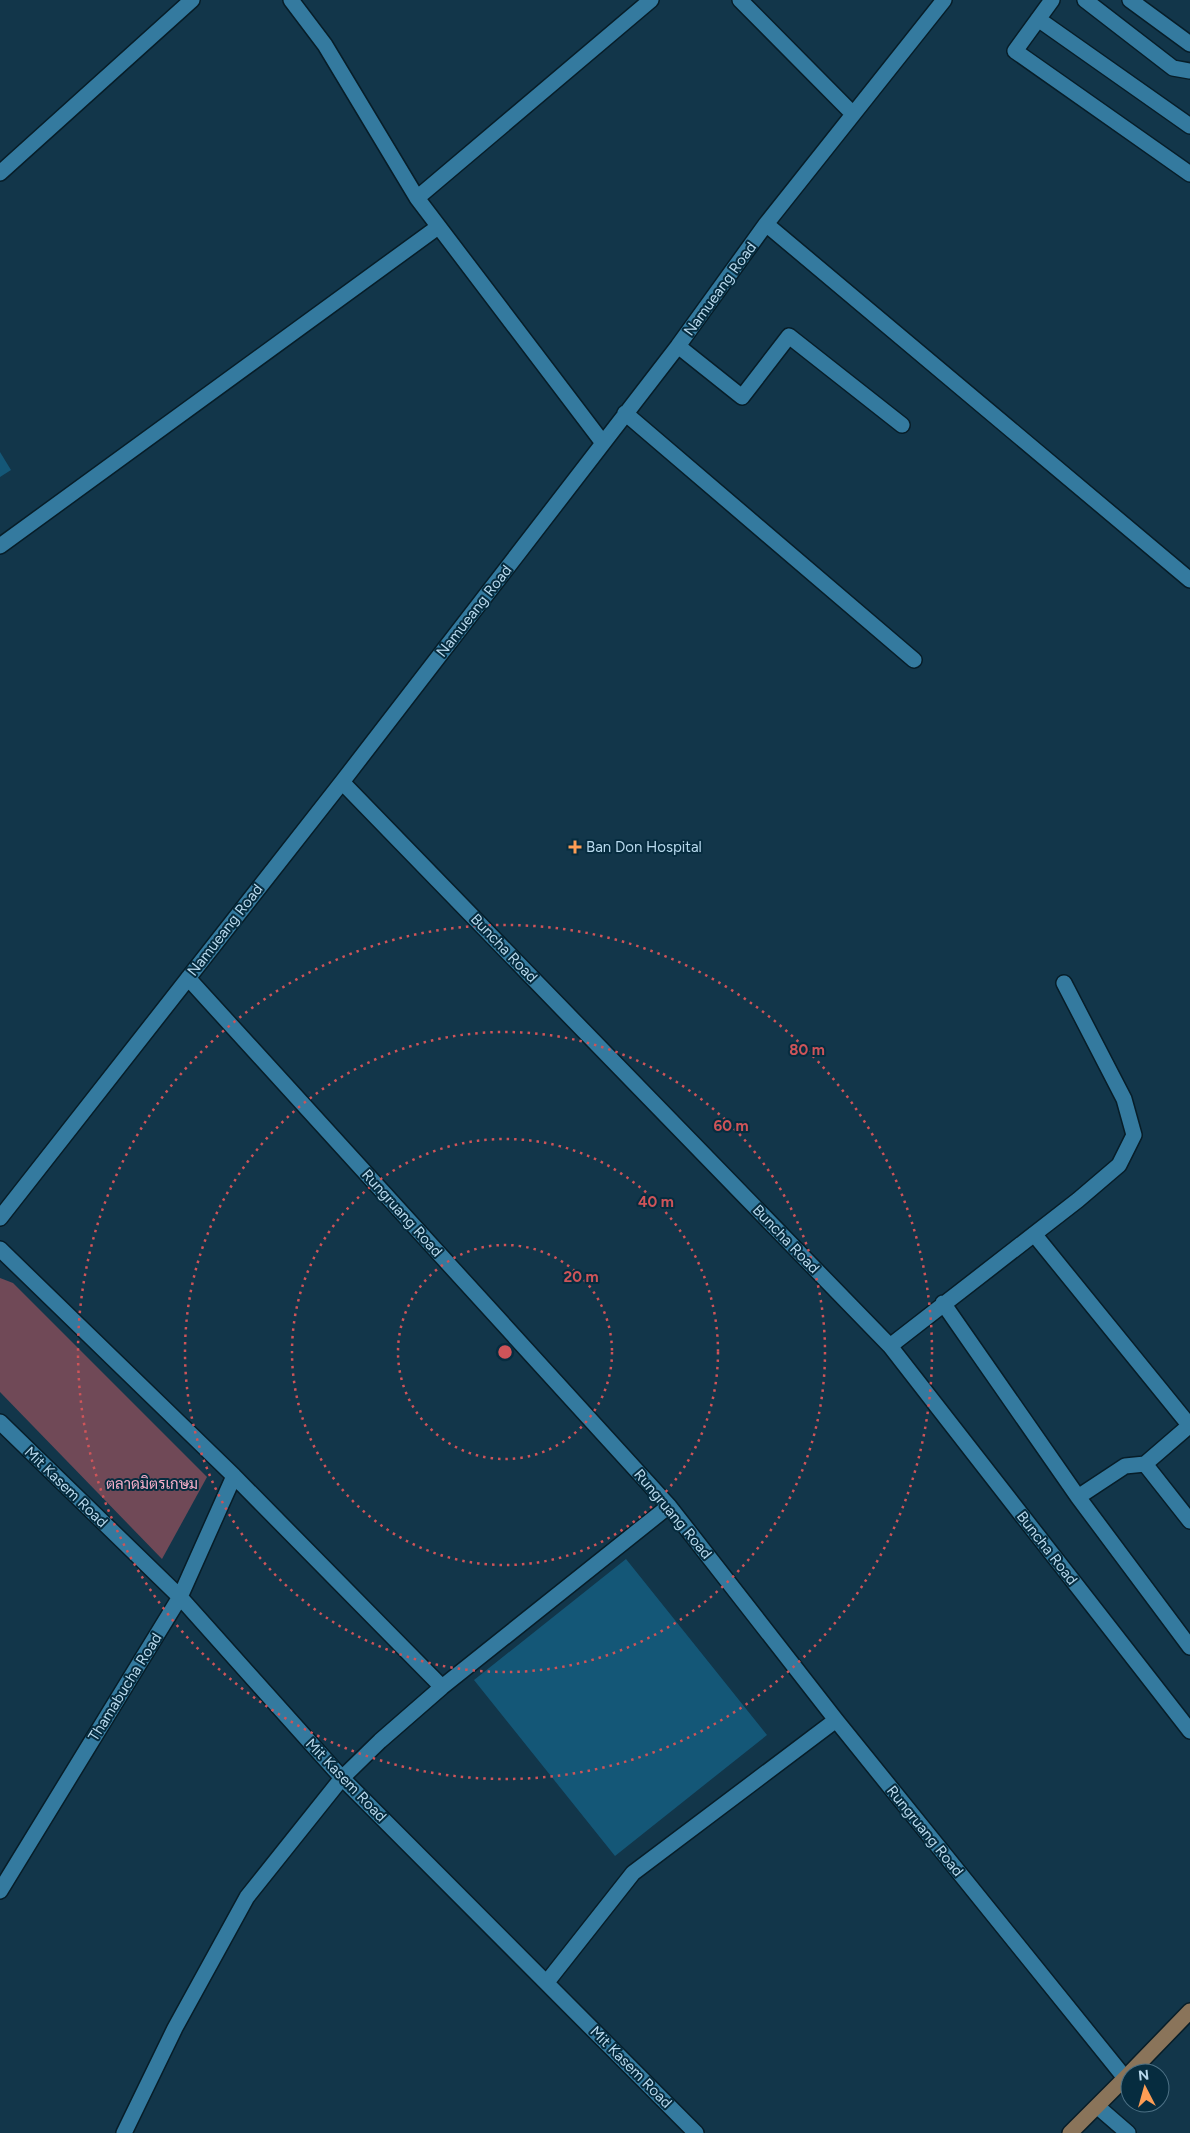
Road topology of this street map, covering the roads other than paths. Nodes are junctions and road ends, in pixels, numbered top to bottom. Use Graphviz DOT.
graph roads {
  1 [pos="192,0"];
  2 [pos="291,0"];
  3 [pos="651,0"];
  4 [pos="740,0"];
  5 [pos="944,0"];
  6 [pos="1052,0"];
  7 [pos="1085,0"];
  8 [pos="1130,0"];
  9 [pos="1038,20"];
  10 [pos="1190,44"];
  11 [pos="1190,71"];
  12 [pos="853,114"];
  13 [pos="1190,126"];
  14 [pos="0,173"];
  15 [pos="1190,174"];
  16 [pos="417,198"];
  17 [pos="766,224"];
  18 [pos="438,227"];
  19 [pos="678,346"];
  20 [pos="625,413"];
  21 [pos="902,425"];
  22 [pos="603,443"];
  23 [pos="0,546"];
  24 [pos="1190,580"];
  25 [pos="914,660"];
  26 [pos="342,782"];
  27 [pos="188,978"];
  28 [pos="1064,983"];
  29 [pos="0,1218"];
  30 [pos="1034,1234"];
  31 [pos="0,1249"];
  32 [pos="943,1303"];
  33 [pos="890,1346"];
  34 [pos="0,1422"];
  35 [pos="1190,1426"];
  36 [pos="1145,1464"];
  37 [pos="234,1476"];
  38 [pos="1078,1497"];
  39 [pos="669,1506"];
  40 [pos="1190,1521"];
  41 [pos="180,1597"];
  42 [pos="1190,1647"];
  43 [pos="442,1687"];
  44 [pos="836,1720"];
  45 [pos="1190,1731"];
  46 [pos="342,1778"];
  47 [pos="0,1891"];
  48 [pos="547,1982"];
  49 [pos="1190,2011"];
  50 [pos="1140,2063"];
  51 [pos="1120,2065"];
  52 [pos="1120,2084"];
  53 [pos="1098,2107"];
  54 [pos="124,2133"];
  55 [pos="696,2133"];
  56 [pos="1070,2133"];
  57 [pos="1128,2133"];
  1 -- 14 [label="street"];
  2 -- 16 [label="street"];
  3 -- 16 [label="street"];
  4 -- 12 [label="street"];
  5 -- 12 [label="street, Namueang Road"];
  6 -- 9 [label="street"];
  7 -- 11 [label="street"];
  8 -- 10 [label="street"];
  9 -- 13 [label="street"];
  9 -- 15 [label="street"];
  12 -- 17 [label="street, Namueang Road"];
  16 -- 18 [label="street"];
  17 -- 19 [label="street, Namueang Road"];
  17 -- 24 [label="street"];
  18 -- 22 [label="street"];
  18 -- 23 [label="street"];
  19 -- 20 [label="street, Namueang Road"];
  19 -- 21 [label="street"];
  20 -- 22 [label="street, Namueang Road"];
  20 -- 25 [label="street"];
  22 -- 26 [label="street, Namueang Road"];
  26 -- 27 [label="street, Namueang Road"];
  26 -- 33 [label="street, Buncha Road"];
  27 -- 29 [label="street, Namueang Road"];
  27 -- 39 [label="street, Rungruang Road"];
  28 -- 30 [label="street"];
  30 -- 32 [label="street"];
  30 -- 35 [label="street"];
  31 -- 37 [label="street"];
  32 -- 33 [label="street"];
  32 -- 38 [label="street"];
  33 -- 45 [label="street, Buncha Road"];
  34 -- 41 [label="street, Mit Kasem Road"];
  35 -- 36 [label="street"];
  36 -- 38 [label="street"];
  36 -- 40 [label="street"];
  37 -- 41 [label="street, Thamabucha Road"];
  37 -- 43 [label="street"];
  38 -- 42 [label="street"];
  39 -- 43 [label="street"];
  39 -- 44 [label="street, Rungruang Road"];
  41 -- 46 [label="street, Mit Kasem Road"];
  41 -- 47 [label="street, Thamabucha Road"];
  43 -- 46 [label="street"];
  44 -- 48 [label="street"];
  44 -- 51 [label="street, Rungruang Road"];
  46 -- 48 [label="street, Mit Kasem Road"];
  46 -- 54 [label="street"];
  48 -- 55 [label="street, Mit Kasem Road"];
  49 -- 50 [label="main road"];
  52 -- 53 [label="main road"];
  53 -- 56 [label="main road"];
  53 -- 57 [label="street"];
}
